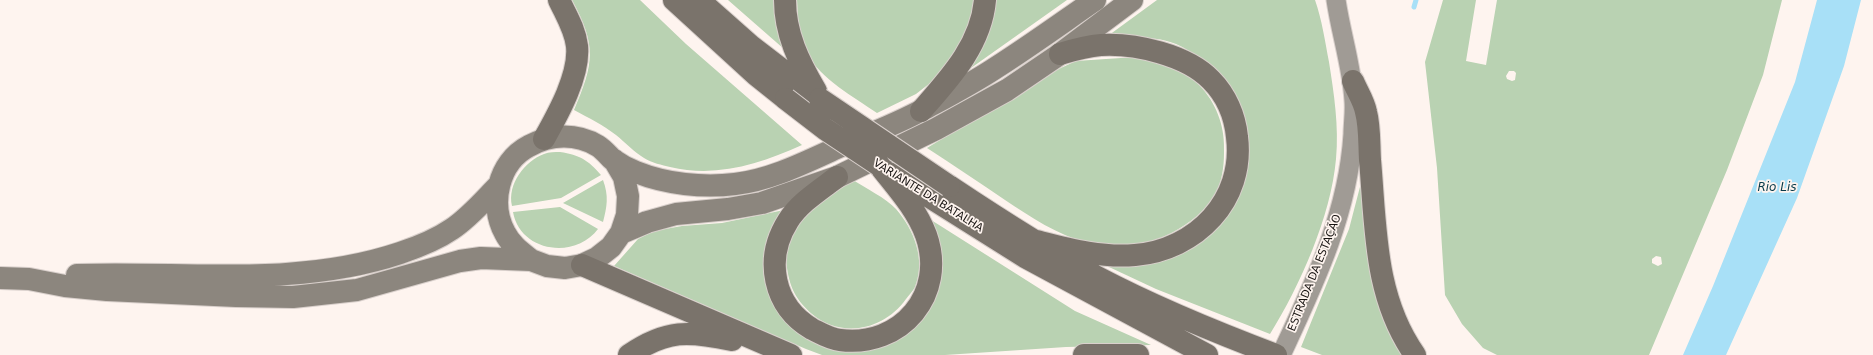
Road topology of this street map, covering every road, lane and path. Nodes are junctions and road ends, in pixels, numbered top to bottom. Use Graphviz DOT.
graph roads {
  1 [pos="559,0"];
  2 [pos="674,0"];
  3 [pos="699,0"];
  4 [pos="785,0"];
  5 [pos="985,0"];
  6 [pos="1095,0"];
  7 [pos="1132,0"];
  8 [pos="1336,0"];
  9 [pos="1060,54"];
  10 [pos="1353,81"];
  11 [pos="820,99"];
  12 [pos="922,111"];
  13 [pos="544,139"];
  14 [pos="614,160"];
  15 [pos="879,165"];
  16 [pos="837,177"];
  17 [pos="499,185"];
  18 [pos="621,233"];
  19 [pos="1036,241"];
  20 [pos="532,260"];
  21 [pos="582,265"];
  22 [pos="0,278"];
  23 [pos="29,280"];
  24 [pos="782,352"];
  25 [pos="629,355"];
  26 [pos="1084,355"];
  27 [pos="1138,355"];
  28 [pos="1207,355"];
  29 [pos="1276,355"];
  30 [pos="1281,355"];
  31 [pos="1415,355"];
  1 -- 13 [label="highway"];
  2 -- 15 [label="highway, VARIANTE DA BATALHA, bridge"];
  3 -- 11 [label="highway"];
  4 -- 11 [label="highway"];
  5 -- 12 [label="highway"];
  6 -- 12 [label="main road"];
  7 -- 9 [label="main road"];
  8 -- 10 [label="main road, ESTRADA DA ESTAÇÃO"];
  9 -- 16 [label="main road"];
  9 -- 19 [label="highway"];
  10 -- 30 [label="main road, ESTRADA DA ESTAÇÃO"];
  10 -- 31 [label="highway"];
  11 -- 19 [label="highway, bridge"];
  12 -- 14 [label="main road"];
  13 -- 14 [label="main road"];
  13 -- 17 [label="main road"];
  14 -- 18 [label="main road"];
  15 -- 16 [label="highway"];
  15 -- 28 [label="highway, VARIANTE DA BATALHA"];
  16 -- 18 [label="main road"];
  17 -- 20 [label="main road"];
  17 -- 23 [label="main road"];
  18 -- 21 [label="main road"];
  19 -- 29 [label="highway"];
  20 -- 21 [label="main road"];
  20 -- 23 [label="main road"];
  21 -- 24 [label="highway"];
  22 -- 23 [label="main road"];
  24 -- 25 [label="highway"];
  26 -- 27 [label="highway"];
}
